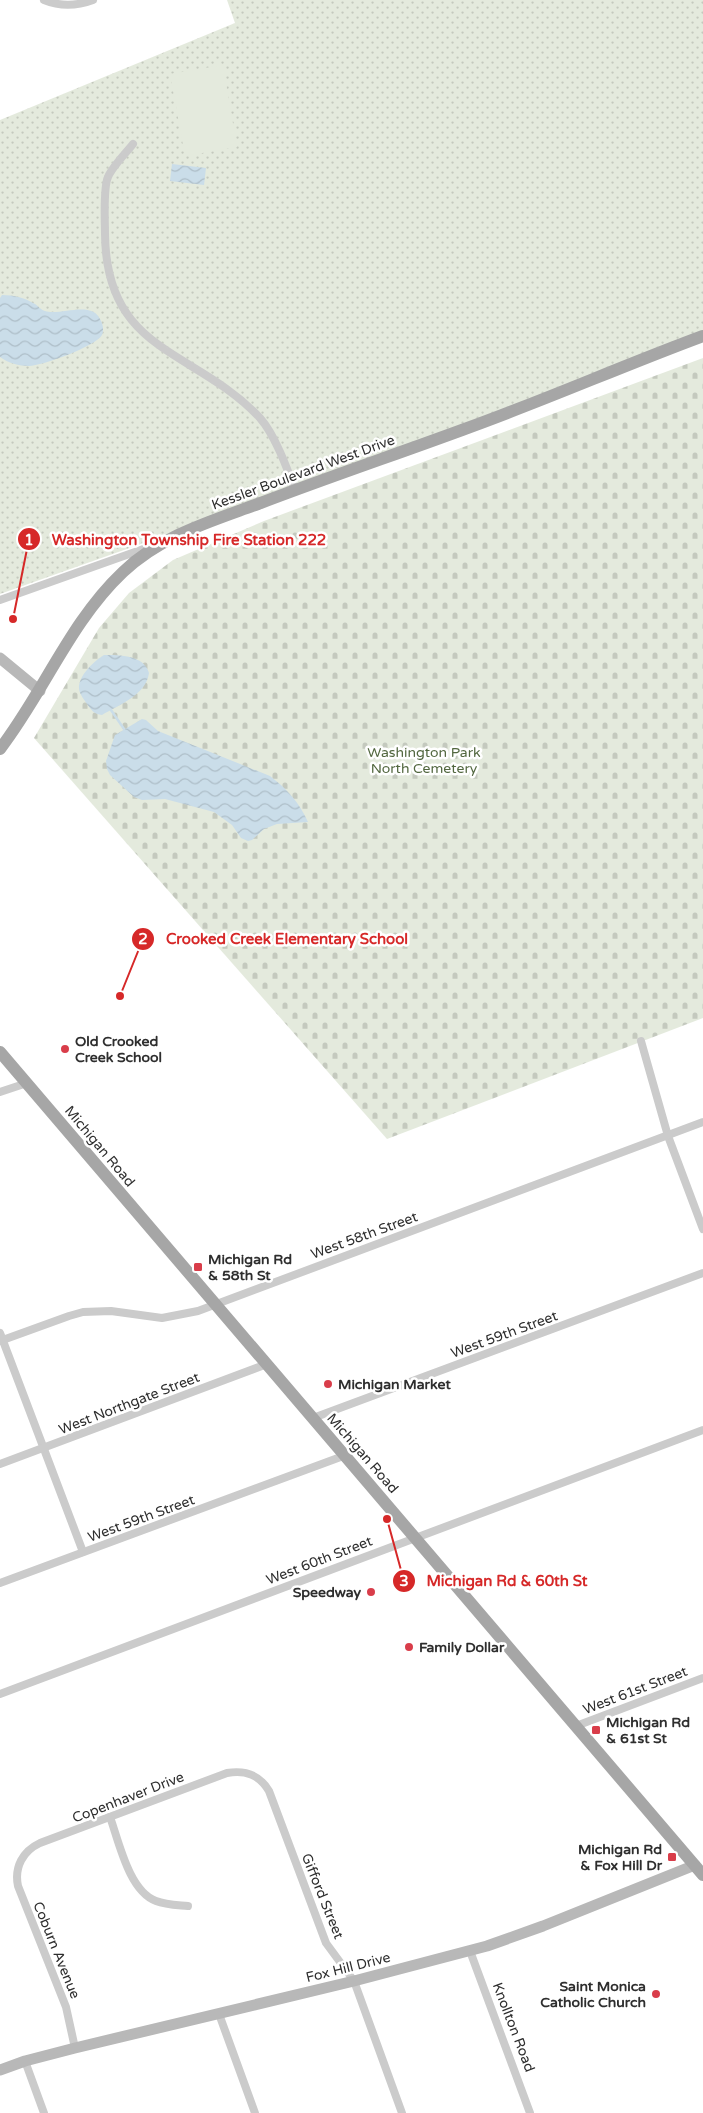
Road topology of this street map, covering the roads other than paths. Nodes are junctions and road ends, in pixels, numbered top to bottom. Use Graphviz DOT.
graph roads {
  1 [pos="44,0"];
  2 [pos="93,0"];
  3 [pos="133,144"];
  4 [pos="703,336"];
  5 [pos="295,490"];
  6 [pos="166,541"];
  7 [pos="0,600"];
  8 [pos="0,658"];
  9 [pos="40,691"];
  10 [pos="0,749"];
  11 [pos="641,1041"];
  12 [pos="0,1052"];
  13 [pos="27,1083"];
  14 [pos="0,1092"];
  15 [pos="703,1122"];
  16 [pos="668,1136"];
  17 [pos="703,1229"];
  18 [pos="703,1273"];
  19 [pos="215,1304"];
  20 [pos="1,1338"];
  21 [pos="267,1364"];
  22 [pos="314,1418"];
  23 [pos="703,1430"];
  24 [pos="44,1448"];
  25 [pos="346,1455"];
  26 [pos="0,1464"];
  27 [pos="416,1537"];
  28 [pos="83,1552"];
  29 [pos="0,1583"];
  30 [pos="703,1678"];
  31 [pos="0,1694"];
  32 [pos="576,1726"];
  33 [pos="252,1774"];
  34 [pos="110,1817"];
  35 [pos="20,1861"];
  36 [pos="699,1870"];
  37 [pos="188,1906"];
  38 [pos="470,1950"];
  39 [pos="354,1981"];
  40 [pos="219,2014"];
  41 [pos="75,2048"];
  42 [pos="25,2061"];
  43 [pos="0,2070"];
  44 [pos="44,2113"];
  45 [pos="255,2113"];
  46 [pos="402,2113"];
  47 [pos="530,2113"];
  1 -- 2 [label="street"];
  3 -- 5 [label="street"];
  4 -- 5 [label="main road, Kessler Boulevard West Drive"];
  5 -- 6 [label="main road, Kessler Boulevard West Drive"];
  6 -- 7 [label="street"];
  6 -- 9 [label="main road, Kessler Boulevard West Drive"];
  8 -- 9 [label="street"];
  9 -- 10 [label="main road, Kessler Boulevard West Drive"];
  11 -- 16 [label="street"];
  12 -- 13 [label="main road, Michigan Road"];
  13 -- 14 [label="street"];
  13 -- 19 [label="main road, Michigan Road"];
  15 -- 16 [label="street, West 58th Street"];
  16 -- 17 [label="street"];
  16 -- 19 [label="street, West 58th Street"];
  18 -- 22 [label="street, West 59th Street"];
  19 -- 20 [label="street, West 58th Street"];
  19 -- 21 [label="main road, Michigan Road"];
  20 -- 24 [label="street"];
  21 -- 22 [label="main road, Michigan Road"];
  21 -- 24 [label="street, West Northgate Street"];
  22 -- 25 [label="main road, Michigan Road"];
  23 -- 27 [label="street, West 60th Street"];
  24 -- 26 [label="street, West Northgate Street"];
  24 -- 28 [label="street"];
  25 -- 27 [label="main road, Michigan Road"];
  25 -- 28 [label="street, West 59th Street"];
  27 -- 31 [label="street, West 60th Street"];
  27 -- 32 [label="main road, Michigan Road"];
  28 -- 29 [label="street, West 59th Street"];
  30 -- 32 [label="street, West 61st Street"];
  32 -- 36 [label="main road, Michigan Road"];
  33 -- 34 [label="street, Copenhaver Drive"];
  33 -- 39 [label="street, Gifford Street"];
  34 -- 35 [label="street, Copenhaver Drive"];
  34 -- 37 [label="street"];
  35 -- 41 [label="street, Coburn Avenue"];
  36 -- 38 [label="street, Fox Hill Drive"];
  38 -- 39 [label="street, Fox Hill Drive"];
  38 -- 47 [label="street, Knollton Road"];
  39 -- 40 [label="street, Fox Hill Drive"];
  39 -- 46 [label="street, Gifford Street"];
  40 -- 41 [label="street, Fox Hill Drive"];
  40 -- 45 [label="street"];
  41 -- 42 [label="street, Fox Hill Drive"];
  42 -- 43 [label="street, Fox Hill Drive"];
  42 -- 44 [label="street"];
}
